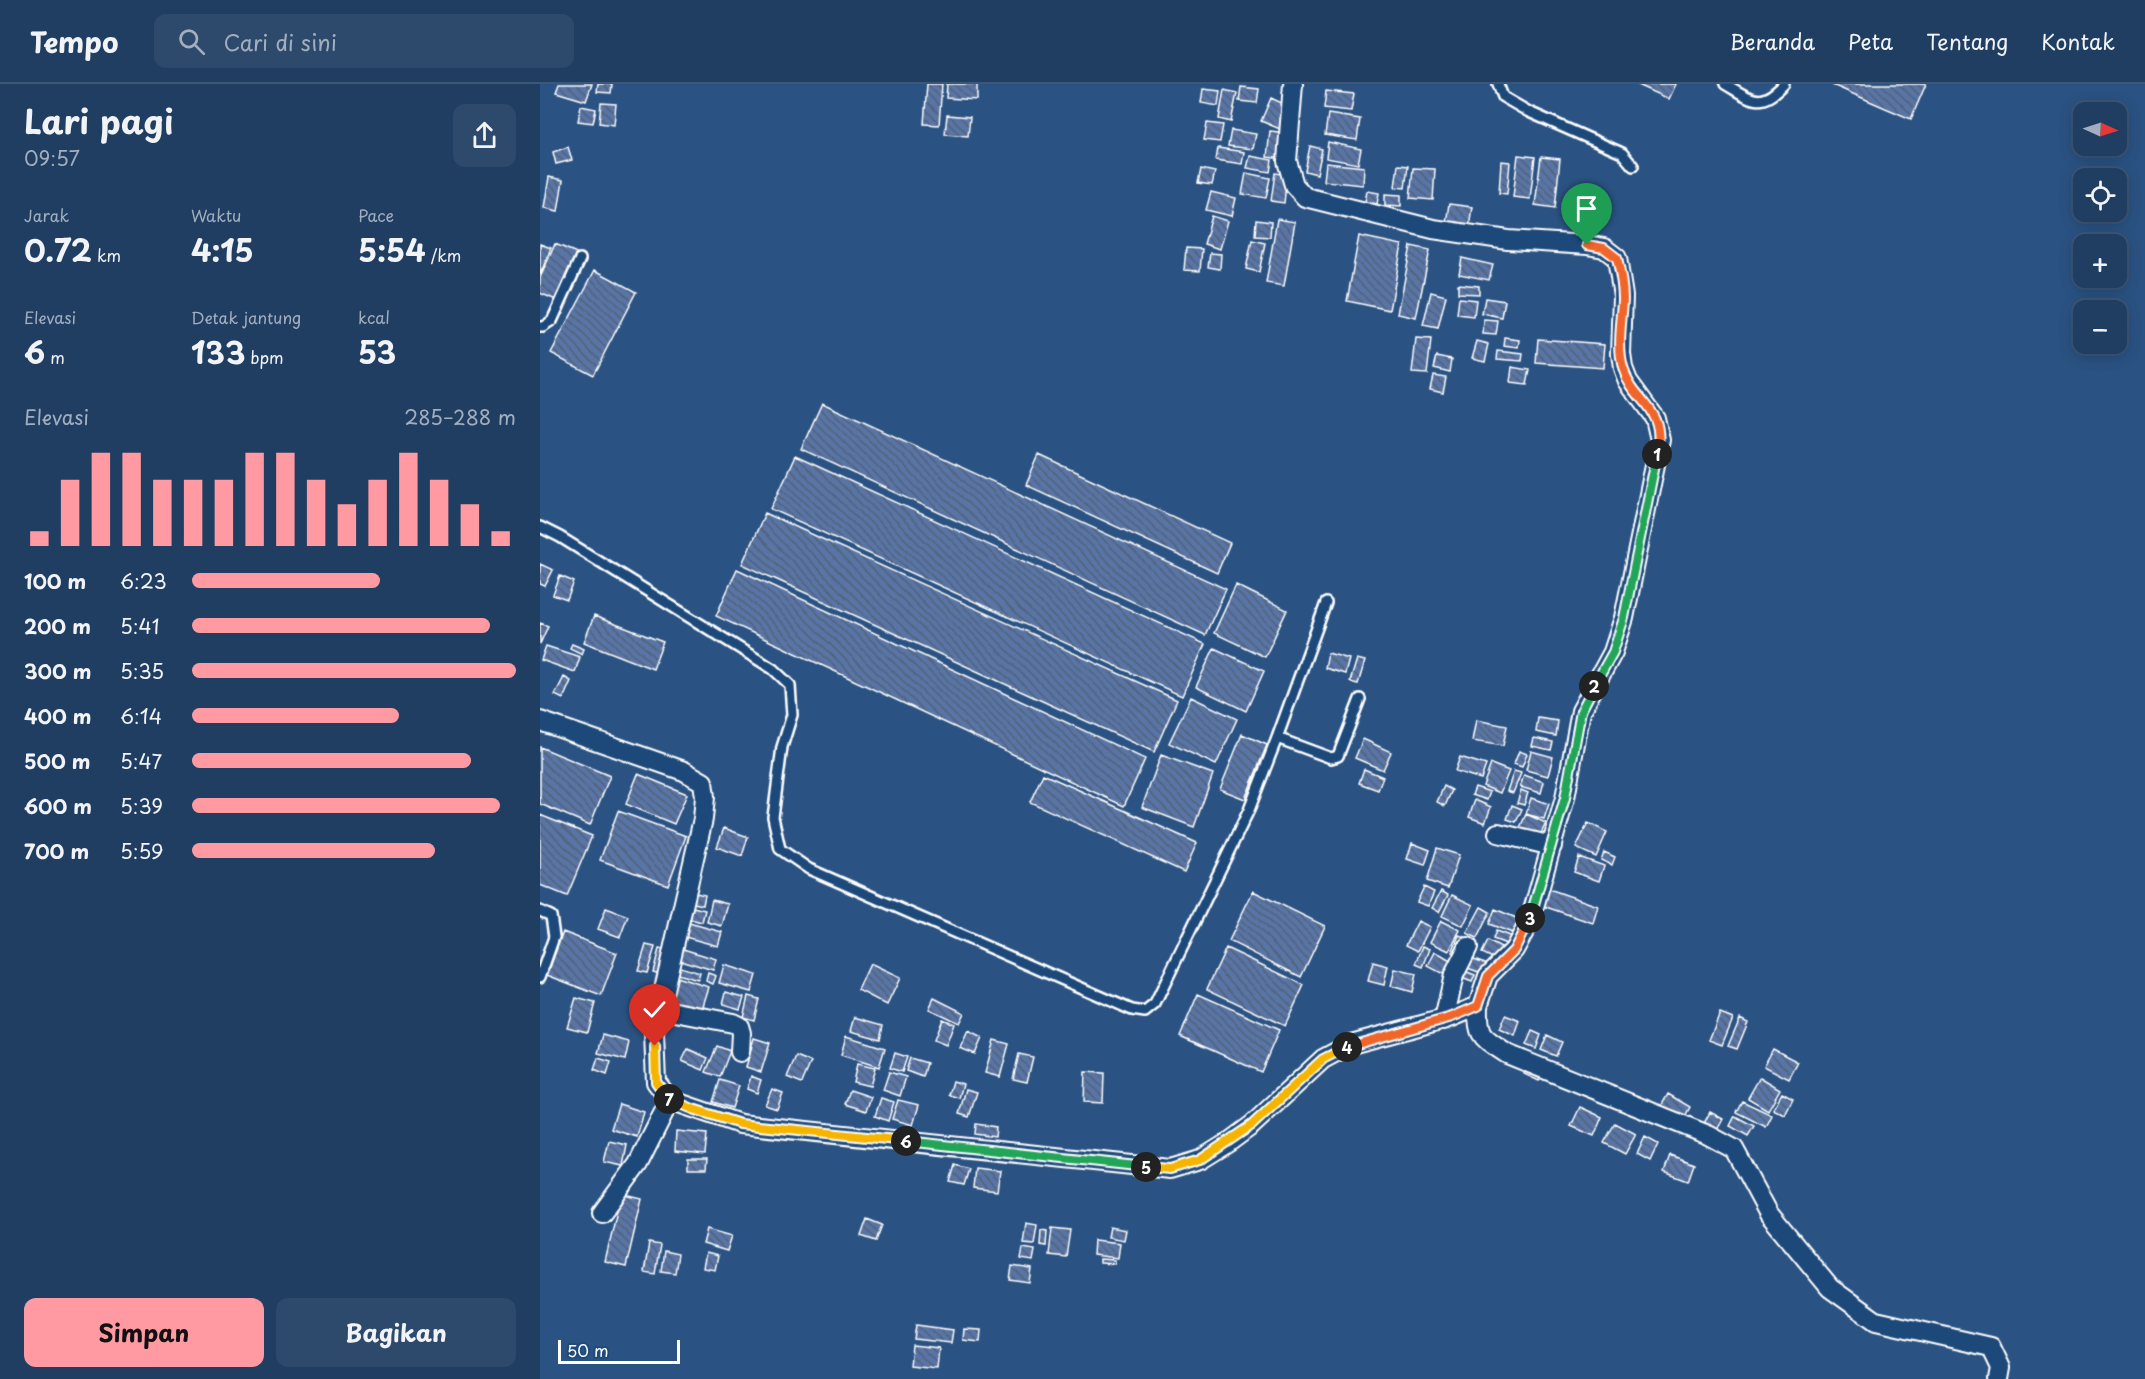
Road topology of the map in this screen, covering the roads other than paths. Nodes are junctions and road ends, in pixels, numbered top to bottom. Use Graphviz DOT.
graph roads {
  1 [pos="1293,84"];
  2 [pos="1498,84"];
  3 [pos="1725,84"];
  4 [pos="1784,84"];
  5 [pos="1633,166"];
  6 [pos="580,259"];
  7 [pos="540,327"];
  8 [pos="540,527"];
  9 [pos="1326,603"];
  10 [pos="1360,699"];
  11 [pos="540,721"];
  12 [pos="1277,738"];
  13 [pos="1498,833"];
  14 [pos="1552,846"];
  15 [pos="540,911"];
  16 [pos="1468,947"];
  17 [pos="540,977"];
  18 [pos="1478,1006"];
  19 [pos="660,1009"];
  20 [pos="1444,1020"];
  21 [pos="740,1052"];
  22 [pos="670,1100"];
  23 [pos="602,1213"];
  24 [pos="1999,1379"];
  1 -- 14 [label="street"];
  2 -- 5 [label="lane"];
  3 -- 4 [label="lane"];
  6 -- 7 [label="lane"];
  8 -- 12 [label="lane"];
  9 -- 12 [label="lane"];
  10 -- 12 [label="lane"];
  11 -- 19 [label="street"];
  13 -- 14 [label="street"];
  14 -- 18 [label="street"];
  15 -- 17 [label="lane"];
  16 -- 20 [label="street"];
  18 -- 20 [label="street"];
  18 -- 24 [label="street"];
  19 -- 21 [label="street"];
  19 -- 22 [label="street"];
  20 -- 22 [label="street"];
  22 -- 23 [label="street"];
}
